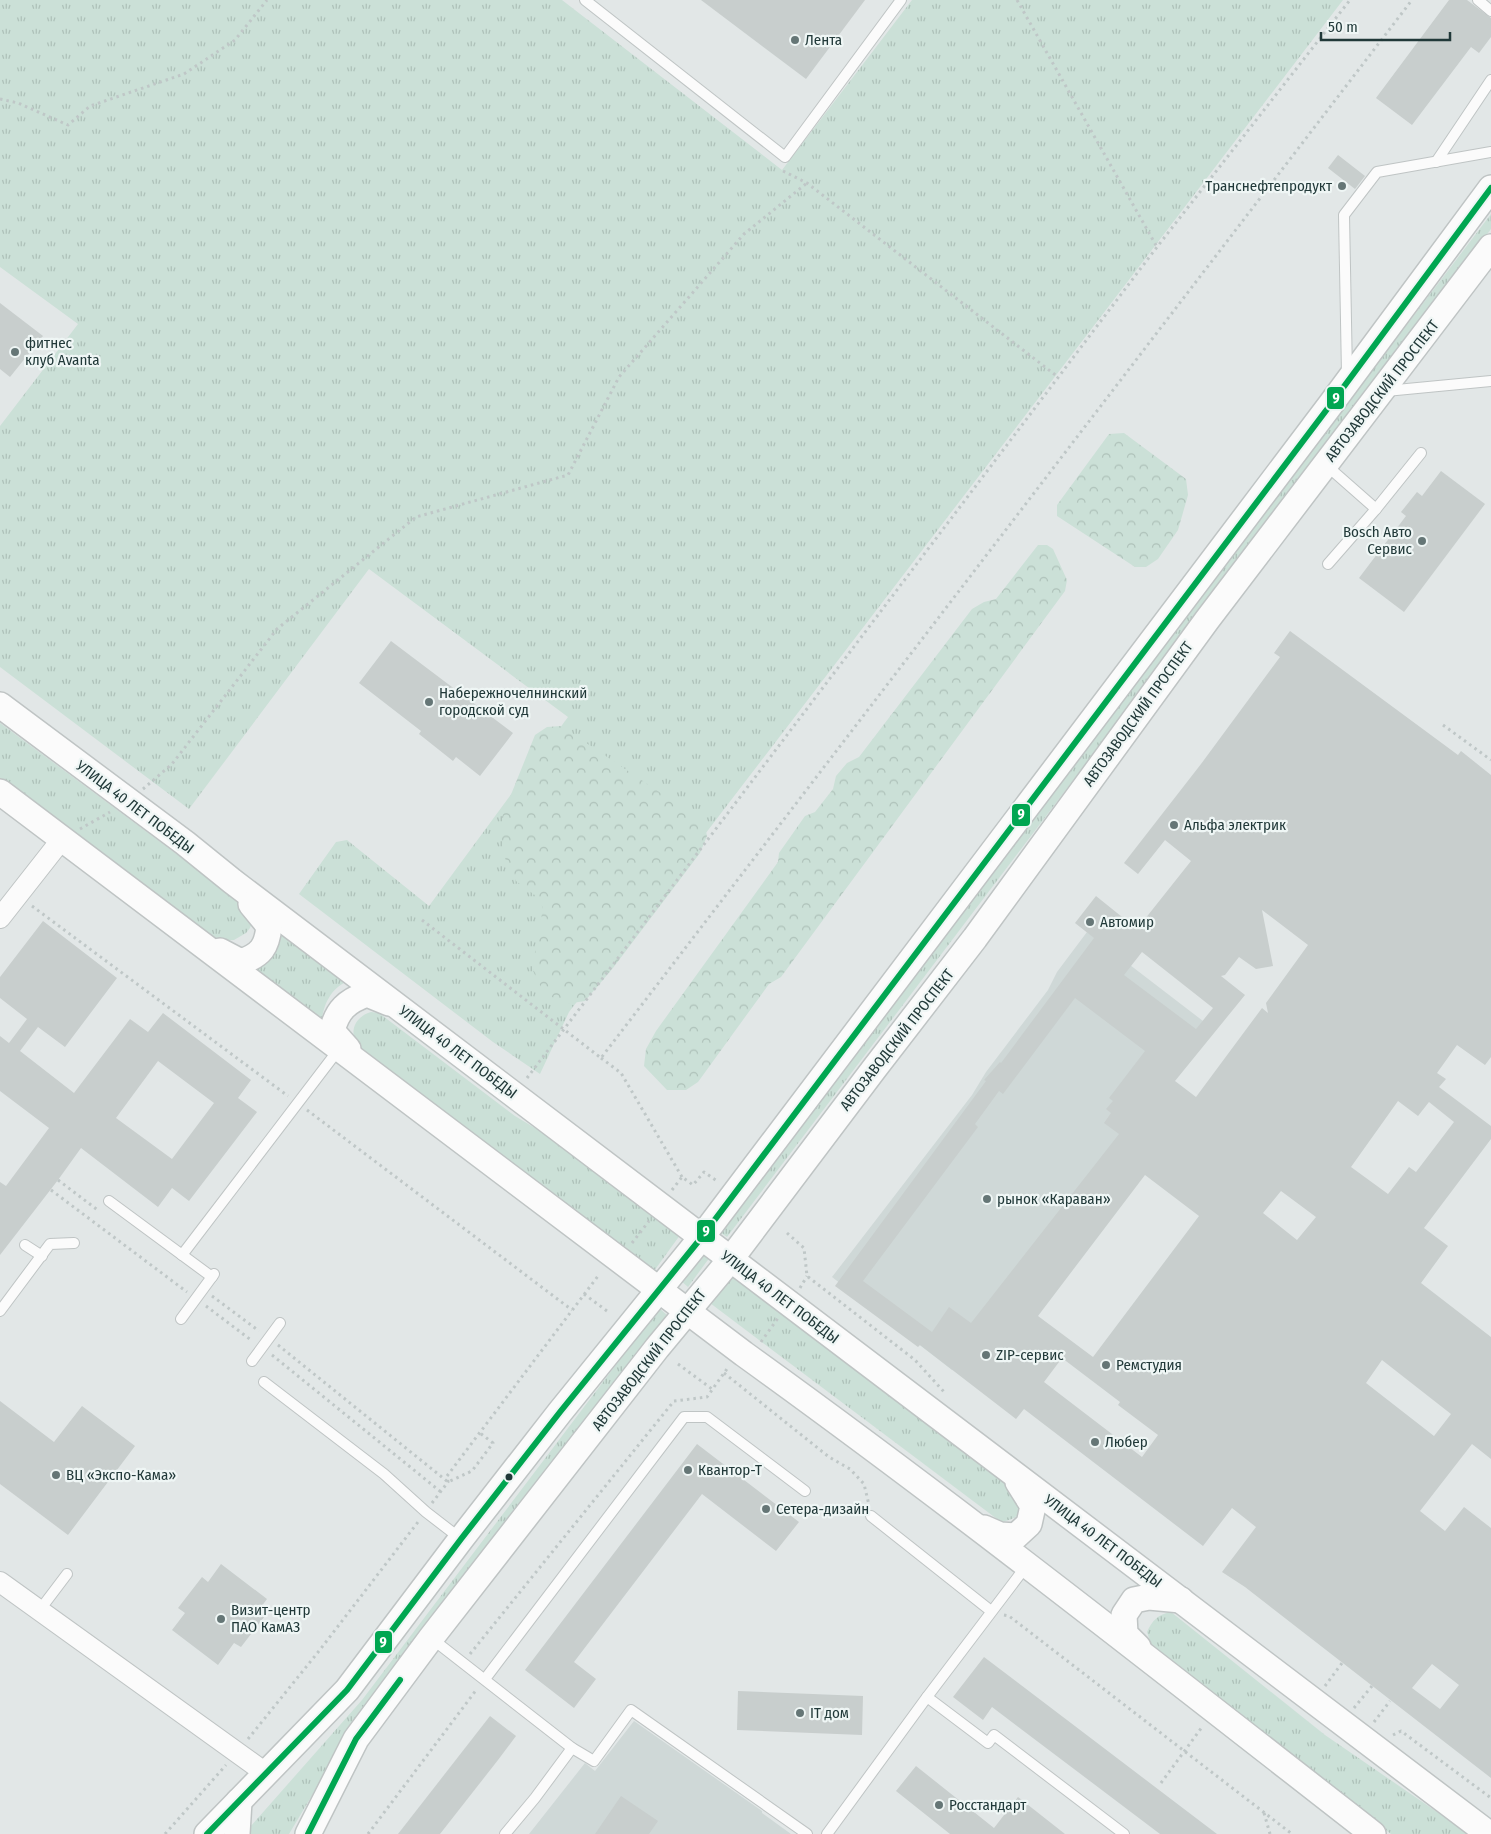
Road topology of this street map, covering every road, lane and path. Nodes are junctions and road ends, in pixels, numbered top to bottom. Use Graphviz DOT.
graph roads {
  1 [pos="267,0"];
  2 [pos="586,0"];
  3 [pos="901,0"];
  4 [pos="1017,0"];
  5 [pos="1350,0"];
  6 [pos="1412,0"];
  7 [pos="1478,0"];
  8 [pos="1491,11"];
  9 [pos="1491,80"];
  10 [pos="0,99"];
  11 [pos="1491,152"];
  12 [pos="785,158"];
  13 [pos="1436,162"];
  14 [pos="807,183"];
  15 [pos="1491,188"];
  16 [pos="1157,247"];
  17 [pos="1490,254"];
  18 [pos="1058,377"];
  19 [pos="1491,381"];
  20 [pos="1347,382"];
  21 [pos="1383,391"];
  22 [pos="1330,404"];
  23 [pos="1355,424"];
  24 [pos="1421,453"];
  25 [pos="1325,464"];
  26 [pos="1376,508"];
  27 [pos="1328,564"];
  28 [pos="0,705"];
  29 [pos="1443,725"];
  30 [pos="1491,760"];
  31 [pos="0,792"];
  32 [pos="128,802"];
  33 [pos="62,839"];
  34 [pos="232,881"];
  35 [pos="0,918"];
  36 [pos="422,920"];
  37 [pos="191,936"];
  38 [pos="398,1007"];
  39 [pos="565,1029"];
  40 [pos="349,1055"];
  41 [pos="602,1058"];
  42 [pos="524,1082"];
  43 [pos="682,1177"];
  44 [pos="58,1180"];
  45 [pos="717,1181"];
  46 [pos="51,1190"];
  47 [pos="672,1190"];
  48 [pos="109,1201"];
  49 [pos="104,1215"];
  50 [pos="652,1218"];
  51 [pos="787,1234"];
  52 [pos="701,1238"];
  53 [pos="74,1243"];
  54 [pos="25,1244"];
  55 [pos="629,1246"];
  56 [pos="182,1255"];
  57 [pos="42,1256"];
  58 [pos="730,1260"];
  59 [pos="598,1276"];
  60 [pos="203,1289"];
  61 [pos="660,1289"];
  62 [pos="584,1294"];
  63 [pos="196,1298"];
  64 [pos="688,1310"];
  65 [pos="607,1311"];
  66 [pos="0,1312"];
  67 [pos="778,1318"];
  68 [pos="181,1319"];
  69 [pos="280,1323"];
  70 [pos="269,1338"];
  71 [pos="761,1342"];
  72 [pos="262,1348"];
  73 [pos="252,1361"];
  74 [pos="732,1362"];
  75 [pos="678,1364"];
  76 [pos="724,1373"];
  77 [pos="264,1382"];
  78 [pos="712,1389"];
  79 [pos="947,1396"];
  80 [pos="480,1433"];
  81 [pos="1011,1472"];
  82 [pos="448,1482"];
  83 [pos="805,1491"];
  84 [pos="441,1492"];
  85 [pos="426,1512"];
  86 [pos="871,1516"];
  87 [pos="970,1523"];
  88 [pos="461,1539"];
  89 [pos="1027,1564"];
  90 [pos="67,1574"];
  91 [pos="6,1589"];
  92 [pos="1181,1600"];
  93 [pos="991,1610"];
  94 [pos="40,1611"];
  95 [pos="431,1638"];
  96 [pos="463,1662"];
  97 [pos="1342,1663"];
  98 [pos="1154,1664"];
  99 [pos="485,1679"];
  100 [pos="1372,1686"];
  101 [pos="1323,1688"];
  102 [pos="927,1697"];
  103 [pos="1390,1701"];
  104 [pos="1214,1710"];
  105 [pos="1352,1711"];
  106 [pos="1372,1725"];
  107 [pos="572,1748"];
  108 [pos="1184,1751"];
  109 [pos="238,1752"];
  110 [pos="266,1774"];
  111 [pos="1161,1783"];
  112 [pos="239,1801"];
  113 [pos="1264,1813"];
  114 [pos="165,1834"];
  115 [pos="207,1834"];
  116 [pos="237,1834"];
  117 [pos="308,1834"];
  118 [pos="368,1834"];
  119 [pos="505,1834"];
  120 [pos="807,1834"];
  121 [pos="827,1834"];
  122 [pos="1124,1834"];
  123 [pos="1270,1834"];
  124 [pos="1292,1834"];
  125 [pos="1373,1834"];
  126 [pos="1489,1834"];
  1 -- 10 [label="path"];
  2 -- 12 [label="lane"];
  3 -- 12 [label="lane"];
  4 -- 16 [label="path"];
  5 -- 16 [label="path"];
  6 -- 41 [label="path"];
  7 -- 8 [label="lane"];
  9 -- 13 [label="lane"];
  11 -- 13 [label="lane"];
  12 -- 14 [label="path"];
  13 -- 20 [label="lane"];
  14 -- 18 [label="path"];
  14 -- 32 [label="path"];
  15 -- 20 [label="street, АВТОЗАВОДСКИЙ ПРОСПЕКТ"];
  16 -- 18 [label="path"];
  17 -- 21 [label="street, АВТОЗАВОДСКИЙ ПРОСПЕКТ"];
  18 -- 39 [label="path"];
  19 -- 21 [label="lane"];
  20 -- 22 [label="street, АВТОЗАВОДСКИЙ ПРОСПЕКТ"];
  21 -- 23 [label="street, АВТОЗАВОДСКИЙ ПРОСПЕКТ"];
  22 -- 23 [label="street"];
  22 -- 52 [label="street, АВТОЗАВОДСКИЙ ПРОСПЕКТ"];
  23 -- 25 [label="street, АВТОЗАВОДСКИЙ ПРОСПЕКТ"];
  24 -- 26 [label="lane"];
  25 -- 26 [label="lane"];
  25 -- 58 [label="street, АВТОЗАВОДСКИЙ ПРОСПЕКТ"];
  26 -- 27 [label="lane"];
  28 -- 32 [label="street, УЛИЦА 40 ЛЕТ ПОБЕДЫ"];
  29 -- 30 [label="path"];
  31 -- 33 [label="street"];
  32 -- 33 [label="path"];
  32 -- 34 [label="street, УЛИЦА 40 ЛЕТ ПОБЕДЫ"];
  33 -- 35 [label="street"];
  33 -- 37 [label="street"];
  34 -- 37 [label="street"];
  34 -- 38 [label="street, УЛИЦА 40 ЛЕТ ПОБЕДЫ"];
  36 -- 39 [label="path"];
  37 -- 40 [label="street"];
  38 -- 40 [label="street"];
  38 -- 52 [label="street, УЛИЦА 40 ЛЕТ ПОБЕДЫ"];
  39 -- 41 [label="path"];
  39 -- 42 [label="path"];
  40 -- 56 [label="lane"];
  40 -- 61 [label="street"];
  41 -- 43 [label="path"];
  43 -- 45 [label="path"];
  43 -- 47 [label="path"];
  44 -- 49 [label="path"];
  46 -- 63 [label="path"];
  48 -- 56 [label="lane"];
  50 -- 55 [label="path"];
  51 -- 79 [label="path"];
  52 -- 58 [label="street, УЛИЦА 40 ЛЕТ ПОБЕДЫ"];
  52 -- 61 [label="street, АВТОЗАВОДСКИЙ ПРОСПЕКТ"];
  53 -- 57 [label="lane"];
  54 -- 57 [label="lane"];
  56 -- 60 [label="lane"];
  57 -- 66 [label="lane"];
  58 -- 64 [label="street, АВТОЗАВОДСКИЙ ПРОСПЕКТ"];
  58 -- 81 [label="street, УЛИЦА 40 ЛЕТ ПОБЕДЫ"];
  59 -- 62 [label="path"];
  60 -- 63 [label="lane"];
  60 -- 70 [label="path"];
  61 -- 64 [label="street"];
  61 -- 88 [label="street, АВТОЗАВОДСКИЙ ПРОСПЕКТ"];
  62 -- 65 [label="path"];
  62 -- 80 [label="path"];
  63 -- 68 [label="lane"];
  63 -- 72 [label="path"];
  64 -- 87 [label="street"];
  64 -- 95 [label="street, АВТОЗАВОДСКИЙ ПРОСПЕКТ"];
  67 -- 71 [label="path"];
  69 -- 70 [label="lane"];
  70 -- 72 [label="lane"];
  70 -- 82 [label="path"];
  72 -- 73 [label="lane"];
  72 -- 84 [label="path"];
  74 -- 76 [label="path"];
  75 -- 78 [label="path"];
  76 -- 78 [label="path"];
  76 -- 86 [label="path"];
  77 -- 85 [label="lane"];
  78 -- 96 [label="path"];
  80 -- 82 [label="path"];
  80 -- 82 [label="path"];
  81 -- 87 [label="street"];
  81 -- 92 [label="street, УЛИЦА 40 ЛЕТ ПОБЕДЫ"];
  82 -- 84 [label="path"];
  83 -- 99 [label="lane"];
  84 -- 85 [label="path"];
  85 -- 88 [label="lane"];
  85 -- 109 [label="path"];
  86 -- 93 [label="lane"];
  87 -- 89 [label="street"];
  88 -- 110 [label="street, АВТОЗАВОДСКИЙ ПРОСПЕКТ"];
  89 -- 93 [label="lane"];
  89 -- 98 [label="street"];
  90 -- 94 [label="lane"];
  91 -- 94 [label="street"];
  92 -- 98 [label="street"];
  92 -- 126 [label="street, УЛИЦА 40 ЛЕТ ПОБЕДЫ"];
  93 -- 102 [label="lane"];
  93 -- 108 [label="path"];
  94 -- 109 [label="street"];
  95 -- 96 [label="lane"];
  95 -- 117 [label="street, АВТОЗАВОДСКИЙ ПРОСПЕКТ"];
  96 -- 99 [label="lane"];
  97 -- 101 [label="path"];
  98 -- 104 [label="street"];
  99 -- 107 [label="lane"];
  99 -- 118 [label="path"];
  100 -- 105 [label="path"];
  102 -- 121 [label="lane"];
  102 -- 122 [label="lane"];
  103 -- 106 [label="path"];
  104 -- 108 [label="path"];
  104 -- 125 [label="street"];
  107 -- 119 [label="lane"];
  107 -- 120 [label="lane"];
  108 -- 111 [label="path"];
  108 -- 113 [label="path"];
  109 -- 110 [label="street"];
  109 -- 114 [label="path"];
  110 -- 112 [label="street, АВТОЗАВОДСКИЙ ПРОСПЕКТ"];
  112 -- 115 [label="street, АВТОЗАВОДСКИЙ ПРОСПЕКТ"];
  112 -- 116 [label="street"];
  113 -- 123 [label="path"];
  113 -- 124 [label="path"];
}
